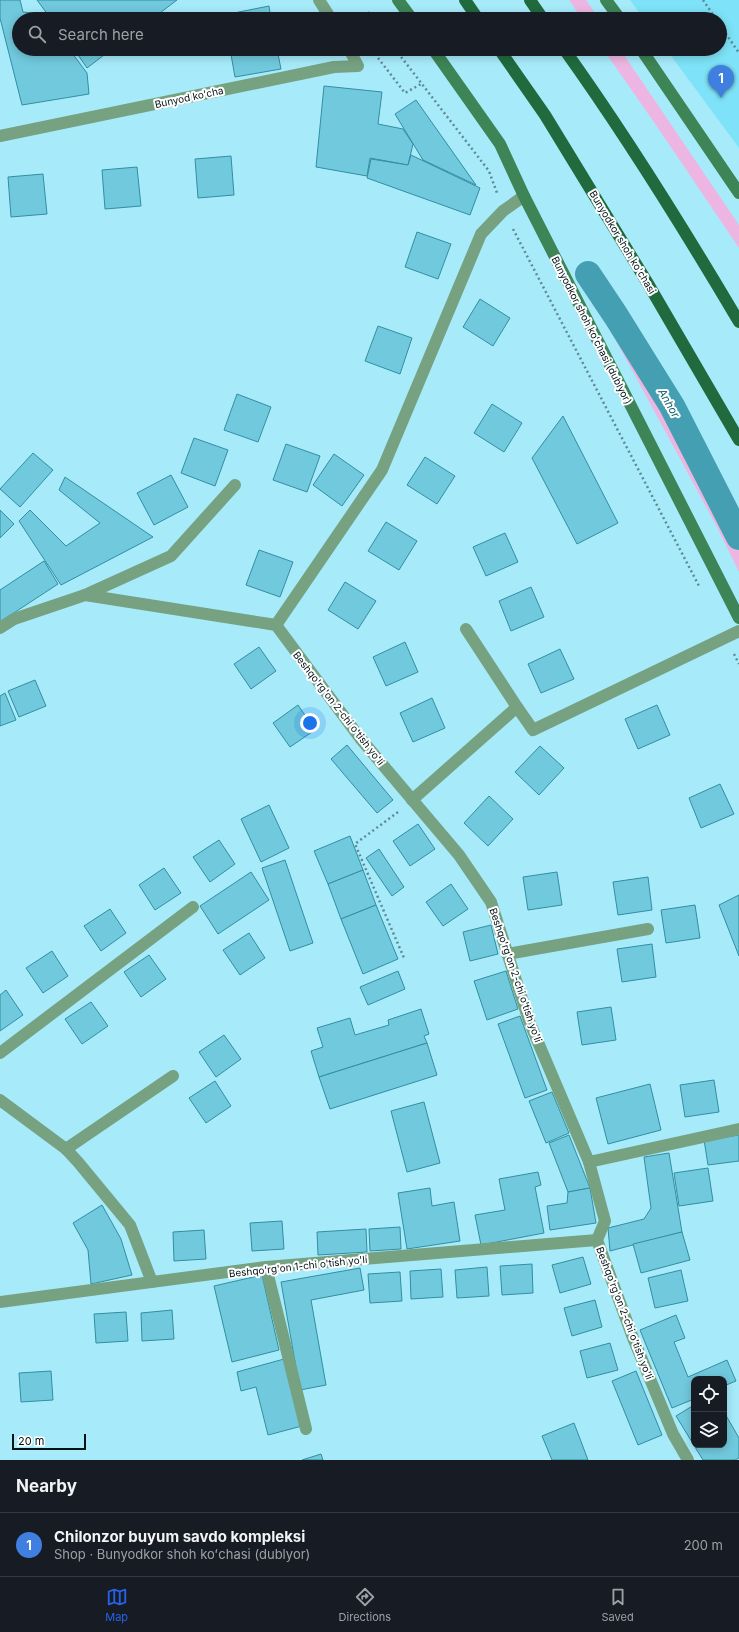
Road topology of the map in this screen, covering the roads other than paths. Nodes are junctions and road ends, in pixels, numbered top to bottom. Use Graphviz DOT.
graph roads {
  1 [pos="319,0"];
  2 [pos="398,0"];
  3 [pos="465,0"];
  4 [pos="530,0"];
  5 [pos="606,0"];
  6 [pos="327,12"];
  7 [pos="407,12"];
  8 [pos="473,12"];
  9 [pos="538,12"];
  10 [pos="615,12"];
  11 [pos="352,56"];
  12 [pos="438,56"];
  13 [pos="504,56"];
  14 [pos="569,56"];
  15 [pos="646,56"];
  16 [pos="0,136"];
  17 [pos="739,193"];
  18 [pos="524,196"];
  19 [pos="739,322"];
  20 [pos="739,440"];
  21 [pos="236,485"];
  22 [pos="85,595"];
  23 [pos="739,618"];
  24 [pos="276,625"];
  25 [pos="0,628"];
  26 [pos="466,629"];
  27 [pos="739,631"];
  28 [pos="517,707"];
  29 [pos="412,800"];
  30 [pos="193,907"];
  31 [pos="648,929"];
  32 [pos="507,954"];
  33 [pos="0,1053"];
  34 [pos="173,1076"];
  35 [pos="0,1100"];
  36 [pos="739,1129"];
  37 [pos="66,1149"];
  38 [pos="589,1162"];
  39 [pos="597,1240"];
  40 [pos="266,1268"];
  41 [pos="152,1282"];
  42 [pos="0,1302"];
  43 [pos="306,1429"];
  44 [pos="688,1460"];
  1 -- 6 [label="street"];
  2 -- 7 [label="street"];
  3 -- 8 [label="main road"];
  4 -- 9 [label="main road"];
  5 -- 10 [label="street"];
  11 -- 16 [label="street, Bunyod ko'cha"];
  12 -- 18 [label="street, Bunyodkor shoh koʻchasi (dublyor)"];
  13 -- 20 [label="main road, Bunyodkor shoh ko'chasi"];
  14 -- 19 [label="main road"];
  15 -- 17 [label="street"];
  18 -- 23 [label="street, Bunyodkor shoh koʻchasi (dublyor)"];
  18 -- 24 [label="street"];
  21 -- 22 [label="street"];
  22 -- 24 [label="street"];
  22 -- 25 [label="street"];
  24 -- 29 [label="street, Beshqo'rg'on 2-chi o'tish yo'li"];
  26 -- 28 [label="street"];
  27 -- 28 [label="street"];
  28 -- 29 [label="street"];
  29 -- 32 [label="street, Beshqo'rg'on 2-chi o'tish yo'li"];
  30 -- 33 [label="street"];
  31 -- 32 [label="street"];
  32 -- 38 [label="street, Beshqo'rg'on 2-chi o'tish yo'li"];
  34 -- 37 [label="street"];
  35 -- 37 [label="street"];
  36 -- 38 [label="street"];
  37 -- 41 [label="street"];
  38 -- 39 [label="street, Beshqo'rg'on 2-chi o'tish yo'li"];
  39 -- 40 [label="street, Beshqo'rg'on 1-chi o'tish yo'li"];
  39 -- 44 [label="street, Beshqo'rg'on 2-chi o'tish yo'li"];
  40 -- 41 [label="street, Beshqo'rg'on 1-chi o'tish yo'li"];
  40 -- 43 [label="street"];
  41 -- 42 [label="street, Beshqo'rg'on 1-chi o'tish yo'li"];
}
